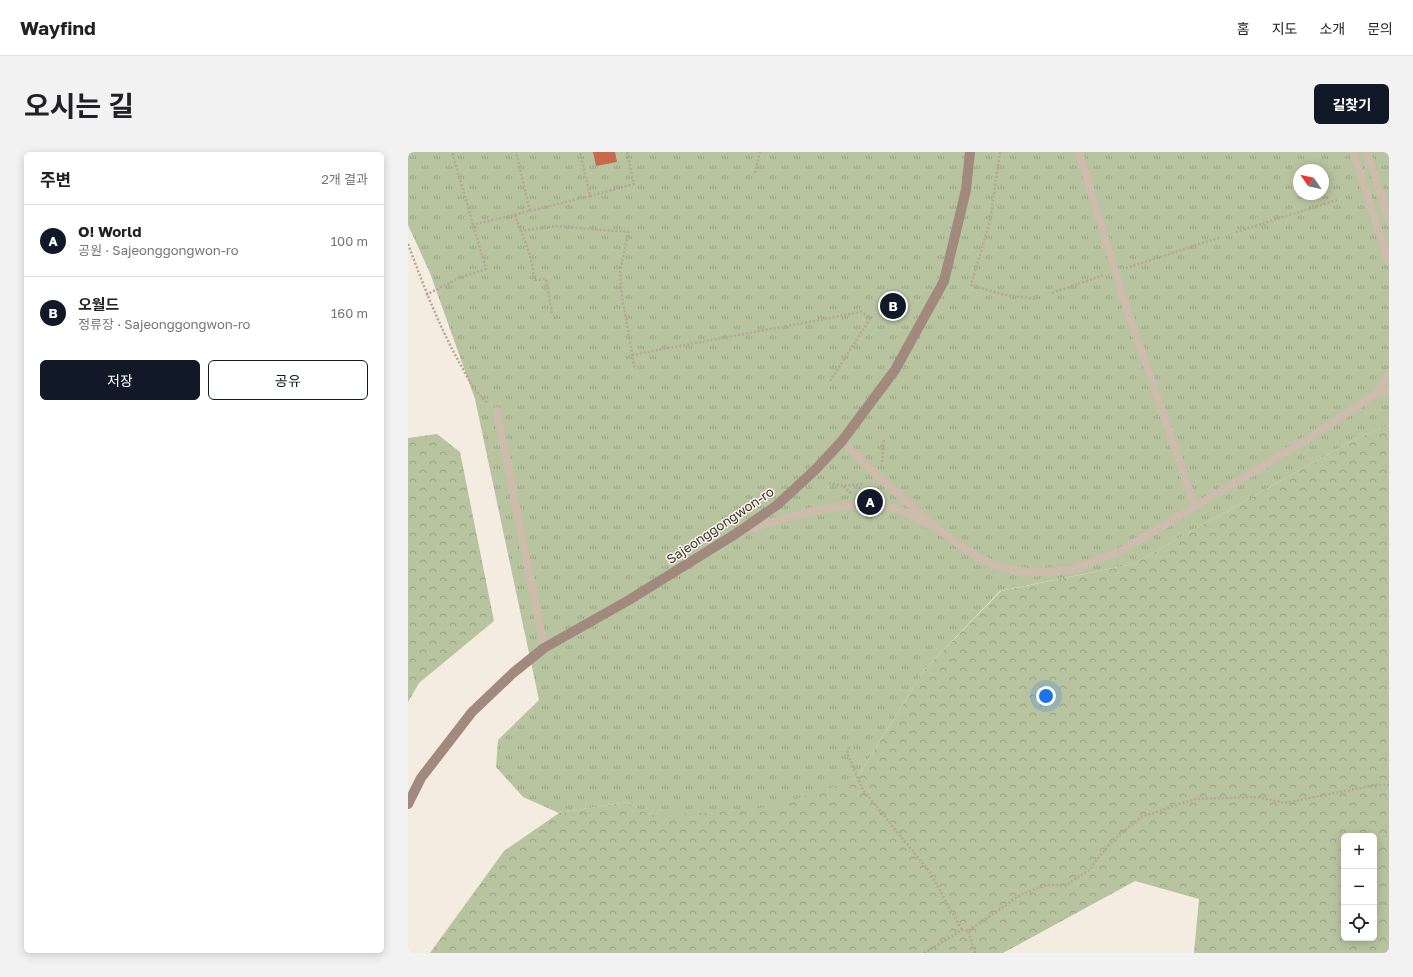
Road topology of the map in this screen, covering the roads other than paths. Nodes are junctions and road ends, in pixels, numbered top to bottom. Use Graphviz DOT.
graph roads {
  1 [pos="970,152"];
  2 [pos="1079,152"];
  3 [pos="1353,152"];
  4 [pos="1367,152"];
  5 [pos="1389,220"];
  6 [pos="1389,262"];
  7 [pos="1389,373"];
  8 [pos="1389,390"];
  9 [pos="1377,393"];
  10 [pos="497,411"];
  11 [pos="842,441"];
  12 [pos="1195,507"];
  13 [pos="939,530"];
  14 [pos="737,533"];
  15 [pos="544,648"];
  16 [pos="408,804"];
  1 -- 11 [label="main road, Sajeonggongwon-ro"];
  2 -- 12 [label="lane"];
  3 -- 6 [label="lane"];
  4 -- 5 [label="lane"];
  7 -- 9 [label="lane"];
  8 -- 9 [label="lane"];
  9 -- 12 [label="lane"];
  10 -- 15 [label="lane"];
  11 -- 13 [label="lane"];
  11 -- 14 [label="main road, Sajeonggongwon-ro"];
  12 -- 13 [label="lane"];
  13 -- 14 [label="lane"];
  14 -- 15 [label="main road, Sajeonggongwon-ro"];
  15 -- 16 [label="main road, Sajeonggongwon-ro"];
}
